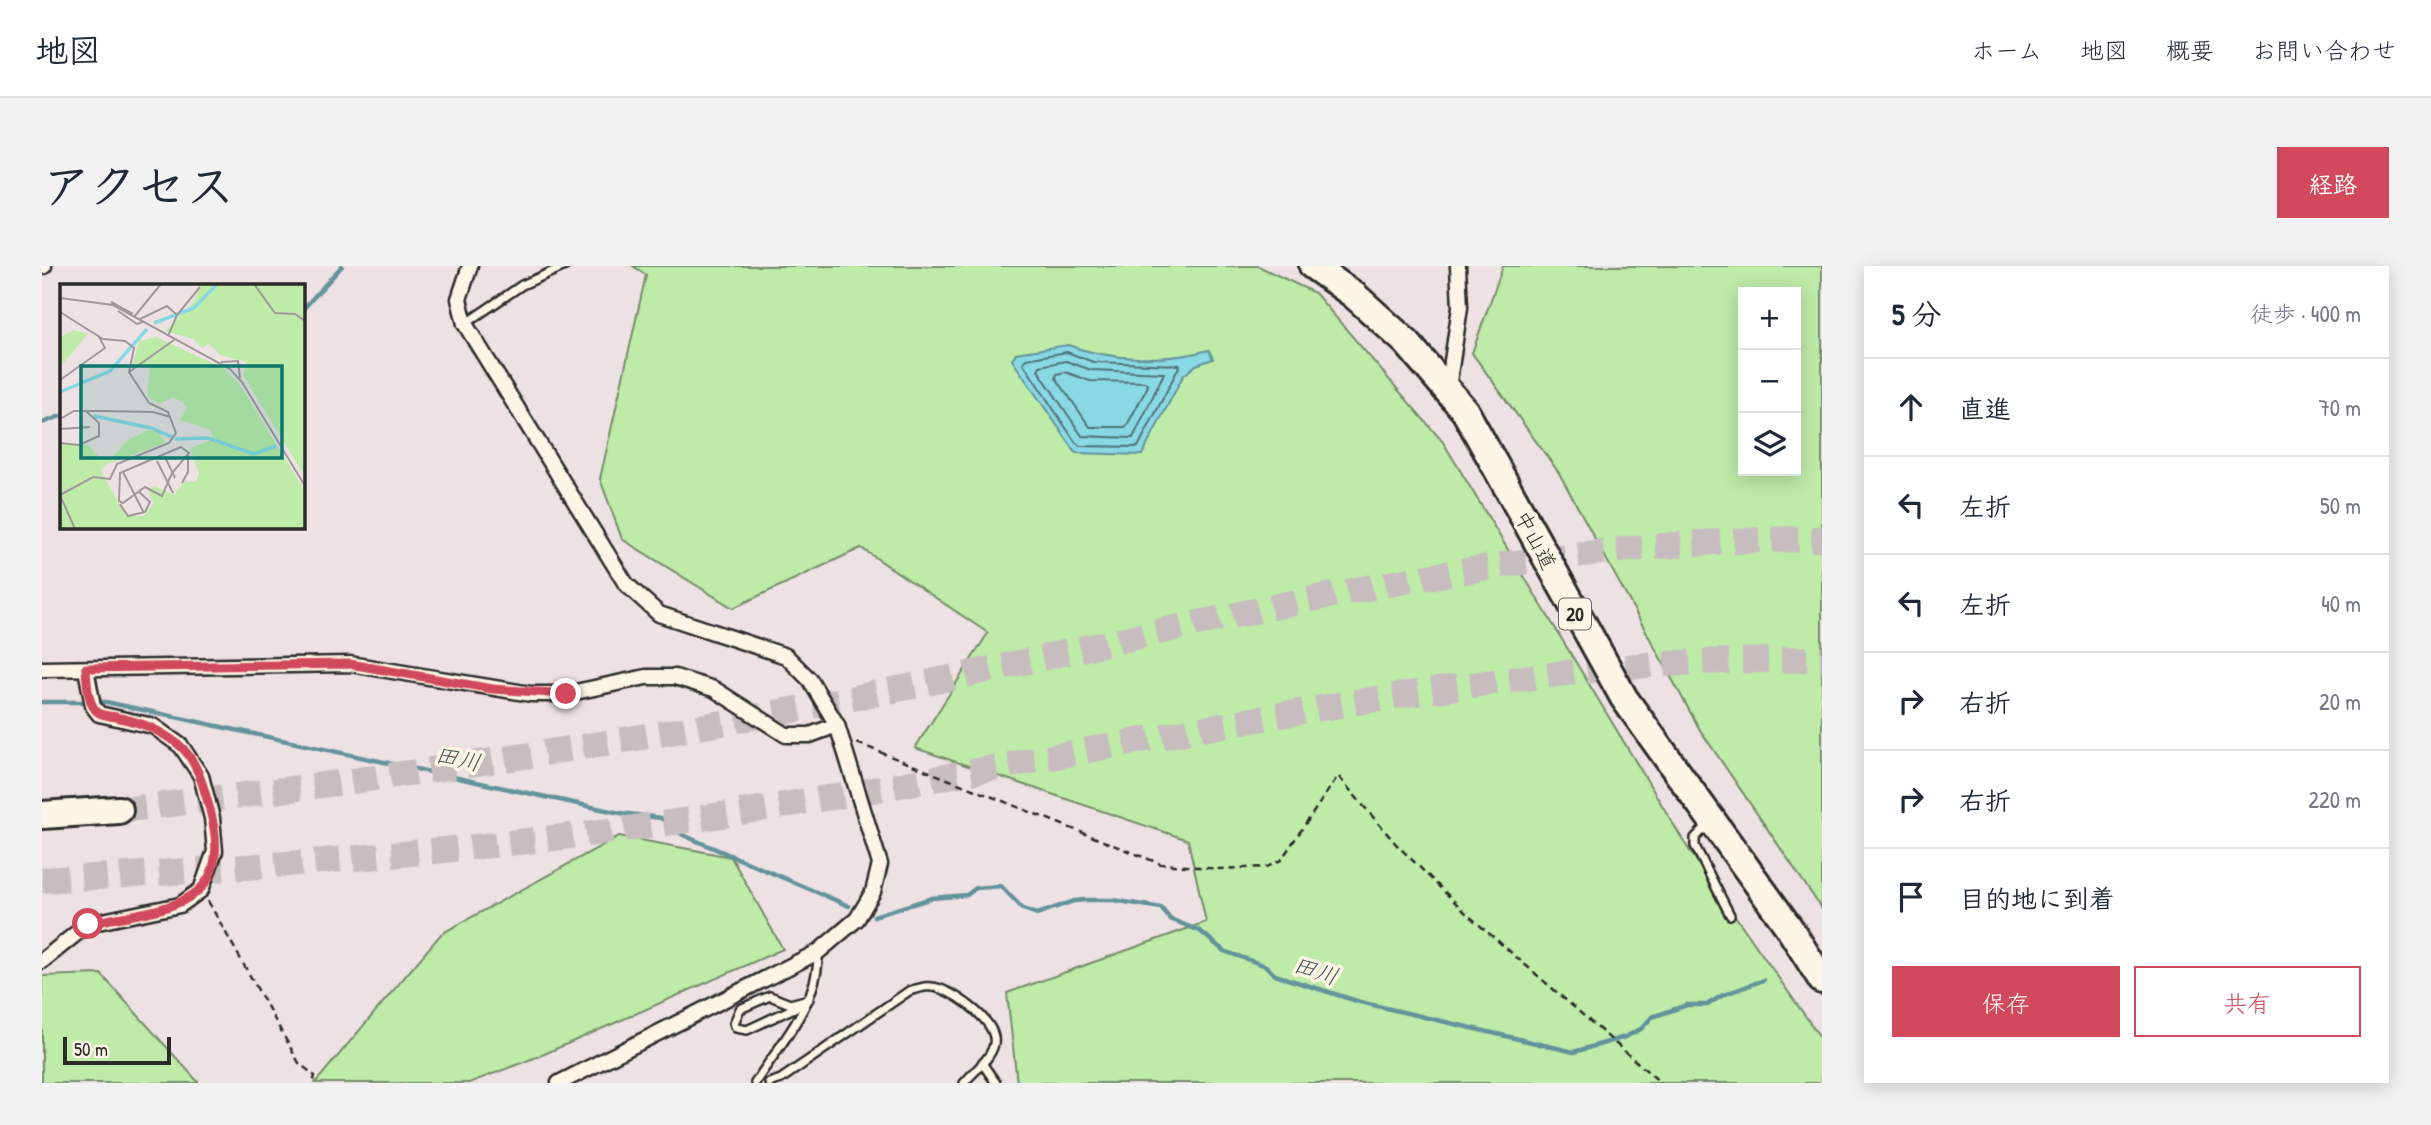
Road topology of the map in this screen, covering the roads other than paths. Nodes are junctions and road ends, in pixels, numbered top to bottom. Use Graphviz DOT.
graph roads {
  1 [pos="470,266"];
  2 [pos="565,266"];
  3 [pos="1313,266"];
  4 [pos="1458,266"];
  5 [pos="465,324"];
  6 [pos="1448,388"];
  7 [pos="86,668"];
  8 [pos="42,669"];
  9 [pos="837,725"];
  10 [pos="119,810"];
  11 [pos="42,815"];
  12 [pos="1710,822"];
  13 [pos="1730,915"];
  14 [pos="818,953"];
  15 [pos="42,961"];
  16 [pos="1822,980"];
  17 [pos="808,1001"];
  18 [pos="982,1063"];
  19 [pos="782,1081"];
  20 [pos="559,1083"];
  21 [pos="755,1083"];
  22 [pos="769,1083"];
  23 [pos="964,1083"];
  24 [pos="996,1083"];
  1 -- 5 [label="street"];
  2 -- 5 [label="lane"];
  3 -- 6 [label="highway, 中山道 / 20"];
  4 -- 6 [label="street"];
  5 -- 9 [label="street"];
  6 -- 12 [label="highway, 中山道 / 20"];
  7 -- 8 [label="street"];
  7 -- 9 [label="street"];
  7 -- 15 [label="street"];
  9 -- 14 [label="street"];
  10 -- 11 [label="highway"];
  12 -- 13 [label="lane"];
  12 -- 16 [label="highway, 中山道 / 20"];
  14 -- 17 [label="lane"];
  14 -- 20 [label="street"];
  17 -- 17 [label="lane"];
  17 -- 21 [label="lane"];
  18 -- 19 [label="lane"];
  18 -- 23 [label="lane"];
  18 -- 24 [label="lane"];
  19 -- 22 [label="lane"];
}
